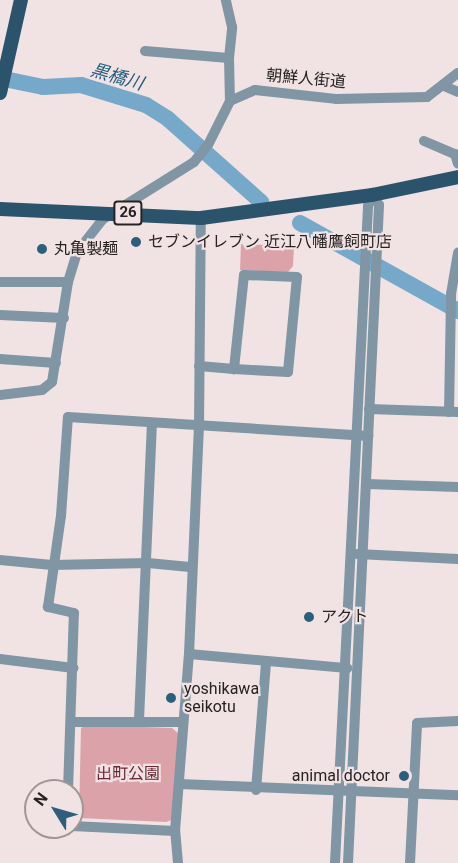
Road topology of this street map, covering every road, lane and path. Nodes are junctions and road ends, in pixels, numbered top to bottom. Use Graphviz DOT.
graph roads {
  1 [pos="21,0"];
  2 [pos="226,0"];
  3 [pos="145,51"];
  4 [pos="229,58"];
  5 [pos="458,73"];
  6 [pos="444,86"];
  7 [pos="2,88"];
  8 [pos="458,92"];
  9 [pos="230,101"];
  10 [pos="424,141"];
  11 [pos="458,164"];
  12 [pos="458,177"];
  13 [pos="372,195"];
  14 [pos="0,209"];
  15 [pos="114,212"];
  16 [pos="201,218"];
  17 [pos="458,253"];
  18 [pos="370,276"];
  19 [pos="0,282"];
  20 [pos="68,282"];
  21 [pos="454,296"];
  22 [pos="0,315"];
  23 [pos="64,318"];
  24 [pos="0,359"];
  25 [pos="56,363"];
  26 [pos="199,366"];
  27 [pos="234,369"];
  28 [pos="0,395"];
  29 [pos="369,409"];
  30 [pos="454,412"];
  31 [pos="152,423"];
  32 [pos="199,427"];
  33 [pos="363,436"];
  34 [pos="366,484"];
  35 [pos="458,487"];
  36 [pos="351,554"];
  37 [pos="362,554"];
  38 [pos="458,559"];
  39 [pos="0,560"];
  40 [pos="148,563"];
  41 [pos="52,565"];
  42 [pos="190,567"];
  43 [pos="189,654"];
  44 [pos="0,659"];
  45 [pos="266,662"];
  46 [pos="73,668"];
  47 [pos="347,668"];
  48 [pos="139,720"];
  49 [pos="458,721"];
  50 [pos="72,722"];
  51 [pos="183,722"];
  52 [pos="69,779"];
  53 [pos="179,784"];
  54 [pos="256,790"];
  55 [pos="339,792"];
  56 [pos="351,792"];
  57 [pos="412,794"];
  58 [pos="458,795"];
  59 [pos="84,827"];
  60 [pos="175,831"];
  61 [pos="178,863"];
  62 [pos="335,863"];
  63 [pos="348,863"];
  64 [pos="410,863"];
  1 -- 7 [label="main road"];
  2 -- 4 [label="street"];
  3 -- 4 [label="street"];
  4 -- 9 [label="street"];
  5 -- 6 [label="street, 朝鮮人街道"];
  6 -- 8 [label="street"];
  6 -- 9 [label="street, 朝鮮人街道"];
  9 -- 15 [label="street"];
  10 -- 11 [label="street"];
  12 -- 13 [label="main road, 26"];
  13 -- 16 [label="main road, 26"];
  13 -- 18 [label="street"];
  13 -- 18 [label="street"];
  14 -- 15 [label="main road, 26"];
  15 -- 16 [label="main road, 26"];
  15 -- 20 [label="street"];
  16 -- 26 [label="street"];
  17 -- 21 [label="street"];
  18 -- 29 [label="street"];
  18 -- 33 [label="street"];
  19 -- 20 [label="street"];
  20 -- 23 [label="street"];
  21 -- 30 [label="street"];
  22 -- 23 [label="street"];
  23 -- 25 [label="street"];
  24 -- 25 [label="street"];
  25 -- 28 [label="street"];
  26 -- 27 [label="street"];
  26 -- 32 [label="street"];
  27 -- 27 [label="street"];
  29 -- 30 [label="street"];
  29 -- 33 [label="street"];
  31 -- 32 [label="street"];
  31 -- 40 [label="street"];
  31 -- 41 [label="street"];
  32 -- 33 [label="street"];
  32 -- 42 [label="street"];
  33 -- 34 [label="street"];
  33 -- 36 [label="street"];
  34 -- 35 [label="street"];
  34 -- 37 [label="street"];
  36 -- 37 [label="street"];
  36 -- 47 [label="street"];
  37 -- 38 [label="street"];
  37 -- 56 [label="street"];
  39 -- 41 [label="street"];
  40 -- 41 [label="street"];
  40 -- 42 [label="street"];
  40 -- 48 [label="street"];
  41 -- 46 [label="street"];
  42 -- 43 [label="street"];
  43 -- 45 [label="street"];
  43 -- 51 [label="street"];
  44 -- 46 [label="street"];
  45 -- 47 [label="street"];
  45 -- 54 [label="street"];
  46 -- 50 [label="street"];
  47 -- 55 [label="street"];
  48 -- 50 [label="street"];
  48 -- 51 [label="street"];
  49 -- 57 [label="street"];
  50 -- 52 [label="street"];
  51 -- 53 [label="street"];
  53 -- 54 [label="street"];
  53 -- 60 [label="street"];
  54 -- 55 [label="street"];
  55 -- 56 [label="street"];
  55 -- 62 [label="street"];
  56 -- 57 [label="street"];
  56 -- 63 [label="street"];
  57 -- 58 [label="street"];
  57 -- 64 [label="street"];
  59 -- 60 [label="street"];
  60 -- 61 [label="street"];
}
